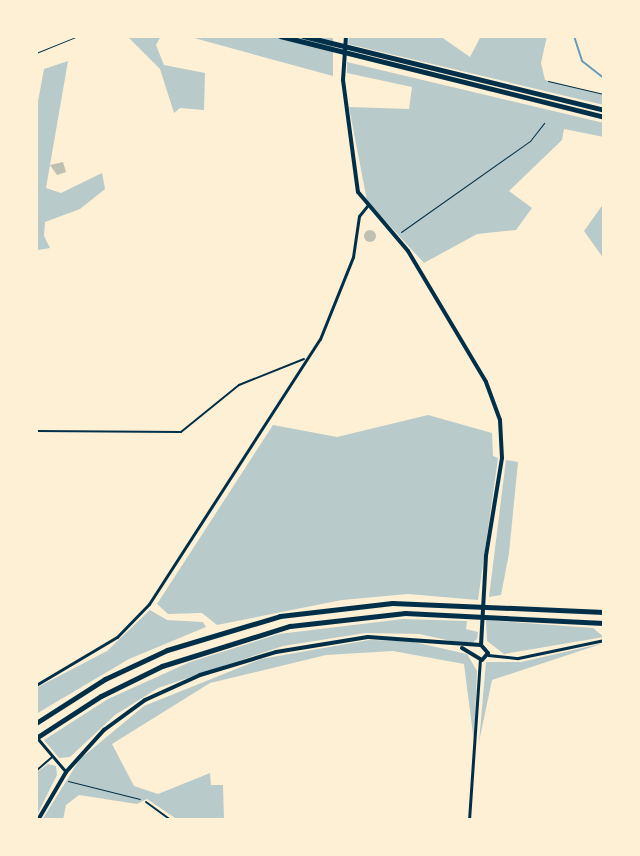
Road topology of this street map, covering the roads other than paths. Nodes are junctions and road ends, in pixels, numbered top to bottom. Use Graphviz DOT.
graph roads {
  1 [pos="280,36"];
  2 [pos="303,36"];
  3 [pos="346,36"];
  4 [pos="604,110"];
  5 [pos="604,117"];
  6 [pos="367,206"];
  7 [pos="306,359"];
  8 [pos="36,431"];
  9 [pos="604,612"];
  10 [pos="604,623"];
  11 [pos="604,640"];
  12 [pos="479,646"];
  13 [pos="460,647"];
  14 [pos="488,655"];
  15 [pos="477,658"];
  16 [pos="36,685"];
  17 [pos="36,723"];
  18 [pos="36,737"];
  19 [pos="52,757"];
  20 [pos="36,771"];
  21 [pos="64,774"];
  22 [pos="146,802"];
  23 [pos="38,820"];
  24 [pos="171,820"];
  25 [pos="469,820"];
  1 -- 5 [label="highway"];
  2 -- 4 [label="highway"];
  3 -- 6 [label="main road"];
  6 -- 7 [label="street"];
  6 -- 12 [label="main road"];
  7 -- 8 [label="street"];
  7 -- 16 [label="street"];
  9 -- 17 [label="highway"];
  10 -- 18 [label="highway"];
  11 -- 14 [label="street"];
  12 -- 13 [label="main road"];
  12 -- 14 [label="main road"];
  12 -- 15 [label="main road"];
  13 -- 15 [label="main road"];
  13 -- 21 [label="main road"];
  14 -- 15 [label="main road"];
  15 -- 25 [label="street"];
  18 -- 19 [label="street"];
  19 -- 20 [label="street"];
  19 -- 21 [label="street"];
  21 -- 23 [label="main road"];
  22 -- 24 [label="street"];
}
